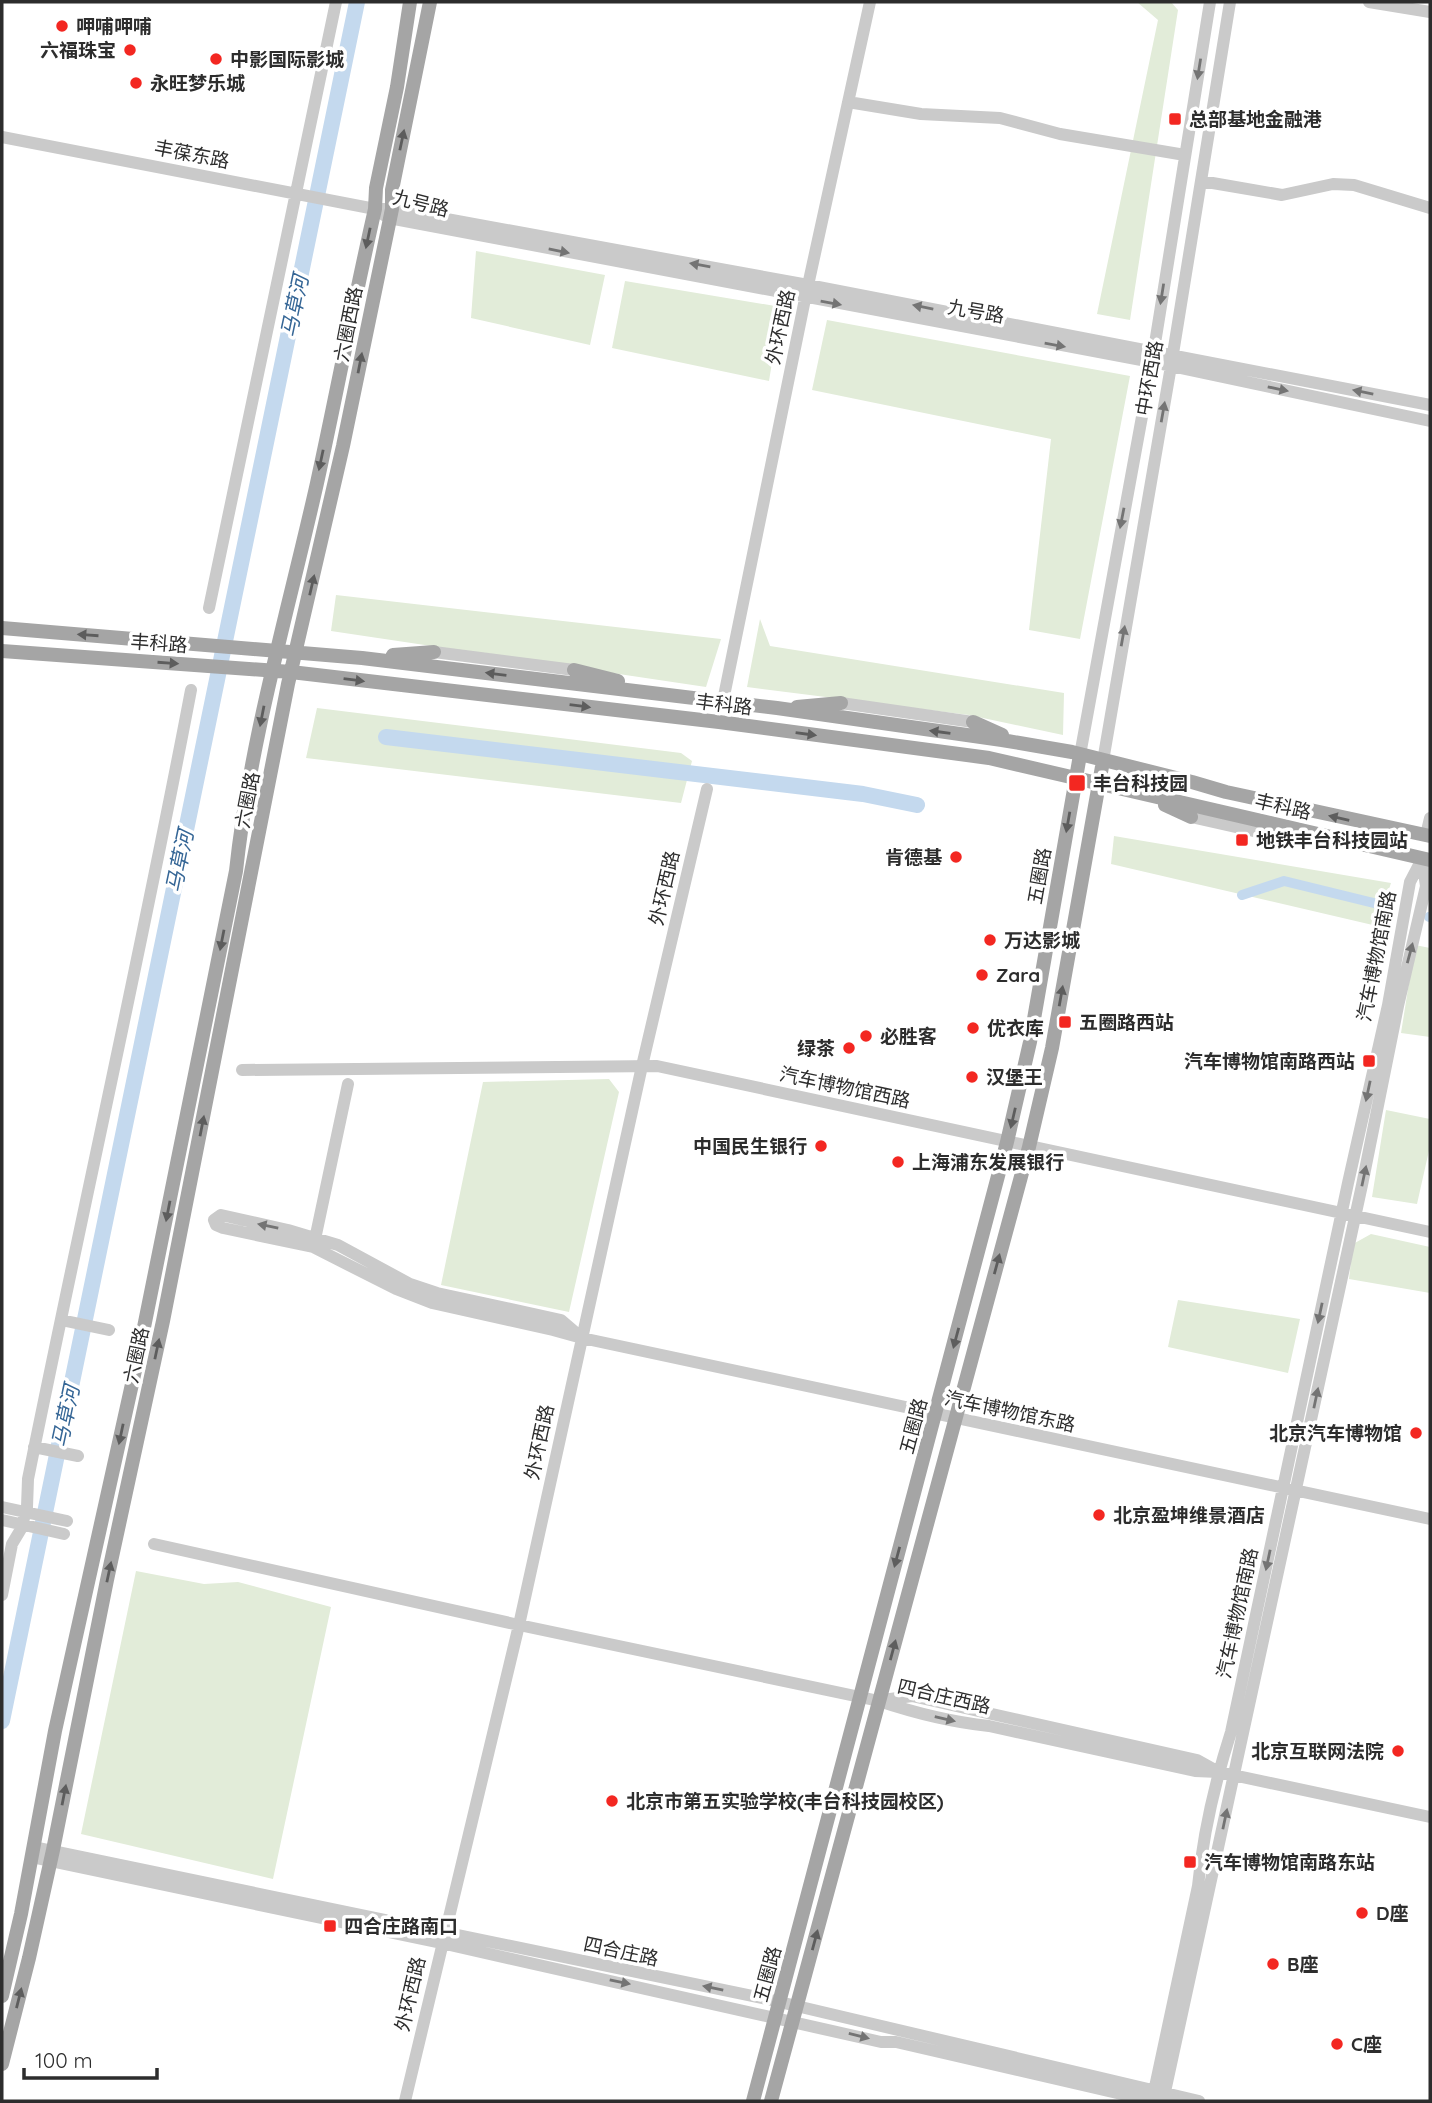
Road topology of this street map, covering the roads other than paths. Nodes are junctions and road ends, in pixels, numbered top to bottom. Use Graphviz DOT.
graph roads {
  1 [pos="337,2"];
  2 [pos="410,2"];
  3 [pos="430,2"];
  4 [pos="870,2"];
  5 [pos="1210,2"];
  6 [pos="1230,2"];
  7 [pos="1369,2"];
  8 [pos="1430,12"];
  9 [pos="848,102"];
  10 [pos="2,137"];
  11 [pos="1185,155"];
  12 [pos="1201,181"];
  13 [pos="299,194"];
  14 [pos="1430,208"];
  15 [pos="375,209"];
  16 [pos="390,214"];
  17 [pos="808,285"];
  18 [pos="805,299"];
  19 [pos="1153,357"];
  20 [pos="1172,361"];
  21 [pos="1430,405"];
  22 [pos="1430,421"];
  23 [pos="209,608"];
  24 [pos="2,628"];
  25 [pos="278,650"];
  26 [pos="2,652"];
  27 [pos="296,652"];
  28 [pos="433,652"];
  29 [pos="362,658"];
  30 [pos="575,670"];
  31 [pos="272,671"];
  32 [pos="291,672"];
  33 [pos="191,690"];
  34 [pos="645,692"];
  35 [pos="723,701"];
  36 [pos="841,703"];
  37 [pos="777,708"];
  38 [pos="973,722"];
  39 [pos="1019,743"];
  40 [pos="1080,755"];
  41 [pos="1103,761"];
  42 [pos="1076,778"];
  43 [pos="1098,783"];
  44 [pos="707,789"];
  45 [pos="1145,794"];
  46 [pos="1191,817"];
  47 [pos="1430,818"];
  48 [pos="1428,836"];
  49 [pos="1280,837"];
  50 [pos="1330,837"];
  51 [pos="1426,860"];
  52 [pos="642,1066"];
  53 [pos="242,1070"];
  54 [pos="348,1084"];
  55 [pos="1007,1142"];
  56 [pos="1029,1147"];
  57 [pos="1342,1213"];
  58 [pos="1355,1216"];
  59 [pos="1430,1232"];
  60 [pos="314,1242"];
  61 [pos="61,1320"];
  62 [pos="108,1330"];
  63 [pos="582,1338"];
  64 [pos="936,1414"];
  65 [pos="955,1419"];
  66 [pos="35,1447"];
  67 [pos="78,1456"];
  68 [pos="1289,1490"];
  69 [pos="2,1507"];
  70 [pos="22,1518"];
  71 [pos="1430,1519"];
  72 [pos="2,1520"];
  73 [pos="66,1527"];
  74 [pos="154,1544"];
  75 [pos="2,1595"];
  76 [pos="519,1625"];
  77 [pos="859,1696"];
  78 [pos="879,1701"];
  79 [pos="1219,1772"];
  80 [pos="1234,1775"];
  81 [pos="1430,1817"];
  82 [pos="32,1852"];
  83 [pos="51,1856"];
  84 [pos="442,1938"];
  85 [pos="2,1996"];
  86 [pos="780,2002"];
  87 [pos="797,2006"];
  88 [pos="776,2018"];
  89 [pos="793,2021"];
  90 [pos="2,2064"];
  91 [pos="1157,2098"];
  92 [pos="405,2101"];
  93 [pos="753,2101"];
  94 [pos="771,2101"];
  95 [pos="1199,2101"];
  1 -- 13 [label="street"];
  2 -- 15 [label="main road, 六圈西路"];
  16 -- 3 [label="main road, 六圈西路, one-way"];
  4 -- 9 [label="street, 外环西路"];
  5 -- 11 [label="street, 中环西路, one-way"];
  6 -- 12 [label="street, 中环西路"];
  7 -- 8 [label="street"];
  9 -- 11 [label="street"];
  9 -- 17 [label="street, 外环西路"];
  10 -- 13 [label="street, 丰葆东路"];
  11 -- 19 [label="street, 中环西路, one-way"];
  12 -- 14 [label="street"];
  12 -- 20 [label="street, 中环西路"];
  13 -- 15 [label="street, 丰葆东路"];
  13 -- 23 [label="street"];
  15 -- 16 [label="street, 九号路"];
  15 -- 25 [label="main road, 六圈西路, one-way"];
  17 -- 16 [label="street, 九号路, one-way"];
  16 -- 18 [label="street, 九号路, one-way"];
  27 -- 16 [label="main road, 六圈西路, one-way"];
  17 -- 18 [label="street, 外环西路"];
  19 -- 17 [label="street, 九号路, one-way"];
  18 -- 19 [label="street, 九号路, one-way"];
  18 -- 35 [label="street, 外环西路"];
  19 -- 20 [label="street, 九号路"];
  19 -- 40 [label="street, 中环西路, one-way"];
  21 -- 20 [label="street, 九号路, one-way"];
  20 -- 22 [label="street, 九号路, one-way"];
  41 -- 20 [label="street, 中环西路, one-way"];
  25 -- 24 [label="main road, 丰科路, one-way"];
  25 -- 27 [label="main road, 丰科路"];
  25 -- 31 [label="main road, 六圈路"];
  26 -- 31 [label="main road, 丰科路, one-way"];
  27 -- 29 [label="main road, 丰科路"];
  27 -- 32 [label="main road, 六圈路"];
  28 -- 29 [label="main road"];
  28 -- 30 [label="street"];
  34 -- 29 [label="main road, 丰科路, one-way"];
  30 -- 34 [label="main road"];
  31 -- 32 [label="main road, 丰科路"];
  31 -- 82 [label="main road, 六圈路, one-way"];
  32 -- 42 [label="main road, 丰科路, one-way"];
  83 -- 32 [label="main road, 六圈路, one-way"];
  33 -- 61 [label="street"];
  34 -- 35 [label="main road, 丰科路"];
  35 -- 37 [label="main road, 丰科路"];
  36 -- 37 [label="main road"];
  36 -- 38 [label="street"];
  39 -- 37 [label="main road, 丰科路, one-way"];
  38 -- 39 [label="main road"];
  39 -- 40 [label="main road, 丰科路"];
  40 -- 41 [label="main road, 丰科路"];
  40 -- 42 [label="main road, 五圈路"];
  41 -- 43 [label="main road, 五圈路"];
  48 -- 41 [label="main road, 丰科路, one-way"];
  42 -- 43 [label="main road, 丰科路"];
  42 -- 55 [label="main road, 五圈路, one-way"];
  43 -- 45 [label="main road, 丰科路"];
  56 -- 43 [label="main road, 五圈路, one-way"];
  44 -- 52 [label="street, 外环西路"];
  45 -- 46 [label="main road"];
  45 -- 50 [label="main road, 丰科路"];
  46 -- 49 [label="street, 丰科路"];
  47 -- 48 [label="street"];
  49 -- 50 [label="main road"];
  50 -- 51 [label="main road, 丰科路"];
  51 -- 57 [label="street, 汽车博物馆南路, one-way"];
  58 -- 51 [label="street, 汽车博物馆南路, one-way"];
  52 -- 53 [label="street, 汽车博物馆西路"];
  52 -- 55 [label="street, 汽车博物馆西路"];
  52 -- 63 [label="street, 外环西路"];
  54 -- 60 [label="street"];
  55 -- 56 [label="street, 汽车博物馆西路"];
  55 -- 64 [label="main road, 五圈路, one-way"];
  56 -- 57 [label="street, 汽车博物馆西路"];
  65 -- 56 [label="main road, 五圈路, one-way"];
  57 -- 58 [label="street, 汽车博物馆西路"];
  57 -- 68 [label="street, 汽车博物馆南路, one-way"];
  58 -- 59 [label="street, 汽车博物馆西路"];
  68 -- 58 [label="street, 汽车博物馆南路, one-way"];
  60 -- 60 [label="street, one-way"];
  60 -- 63 [label="street"];
  61 -- 62 [label="street"];
  61 -- 66 [label="street"];
  63 -- 64 [label="street, 汽车博物馆东路"];
  63 -- 76 [label="street, 外环西路"];
  64 -- 65 [label="street, 汽车博物馆东路"];
  64 -- 77 [label="main road, 五圈路, one-way"];
  65 -- 68 [label="street, 汽车博物馆东路"];
  78 -- 65 [label="main road, 五圈路, one-way"];
  66 -- 67 [label="street"];
  66 -- 75 [label="street"];
  68 -- 71 [label="street, 汽车博物馆东路"];
  68 -- 79 [label="street, 汽车博物馆南路, one-way"];
  68 -- 80 [label="street, 汽车博物馆南路"];
  69 -- 70 [label="street"];
  70 -- 72 [label="street"];
  70 -- 73 [label="street"];
  74 -- 76 [label="street, 四合庄西路"];
  76 -- 77 [label="street, 四合庄西路"];
  76 -- 84 [label="street, 外环西路"];
  77 -- 78 [label="street, 四合庄西路"];
  77 -- 86 [label="main road, 五圈路"];
  78 -- 79 [label="street, 四合庄西路"];
  87 -- 78 [label="main road, 五圈路, one-way"];
  79 -- 80 [label="street, 四合庄西路"];
  79 -- 91 [label="street, 汽车博物馆南路"];
  80 -- 81 [label="street, 四合庄西路"];
  91 -- 80 [label="street, 汽车博物馆南路, one-way"];
  82 -- 83 [label="street, 四合庄路"];
  82 -- 85 [label="main road, 六圈路"];
  83 -- 84 [label="street, 四合庄路"];
  90 -- 83 [label="main road, 六圈路, one-way"];
  86 -- 84 [label="street, 四合庄路, one-way"];
  84 -- 88 [label="street, 四合庄路, one-way"];
  84 -- 92 [label="street, 外环西路"];
  86 -- 87 [label="street, 四合庄路"];
  86 -- 88 [label="main road, 五圈路"];
  87 -- 89 [label="main road, 五圈路"];
  87 -- 91 [label="street, 四合庄路"];
  88 -- 89 [label="street, 四合庄路"];
  88 -- 93 [label="main road, 五圈路"];
  89 -- 91 [label="street, 四合庄路, one-way"];
  89 -- 94 [label="main road, 五圈路"];
  91 -- 95 [label="street, 四合庄路"];
}
